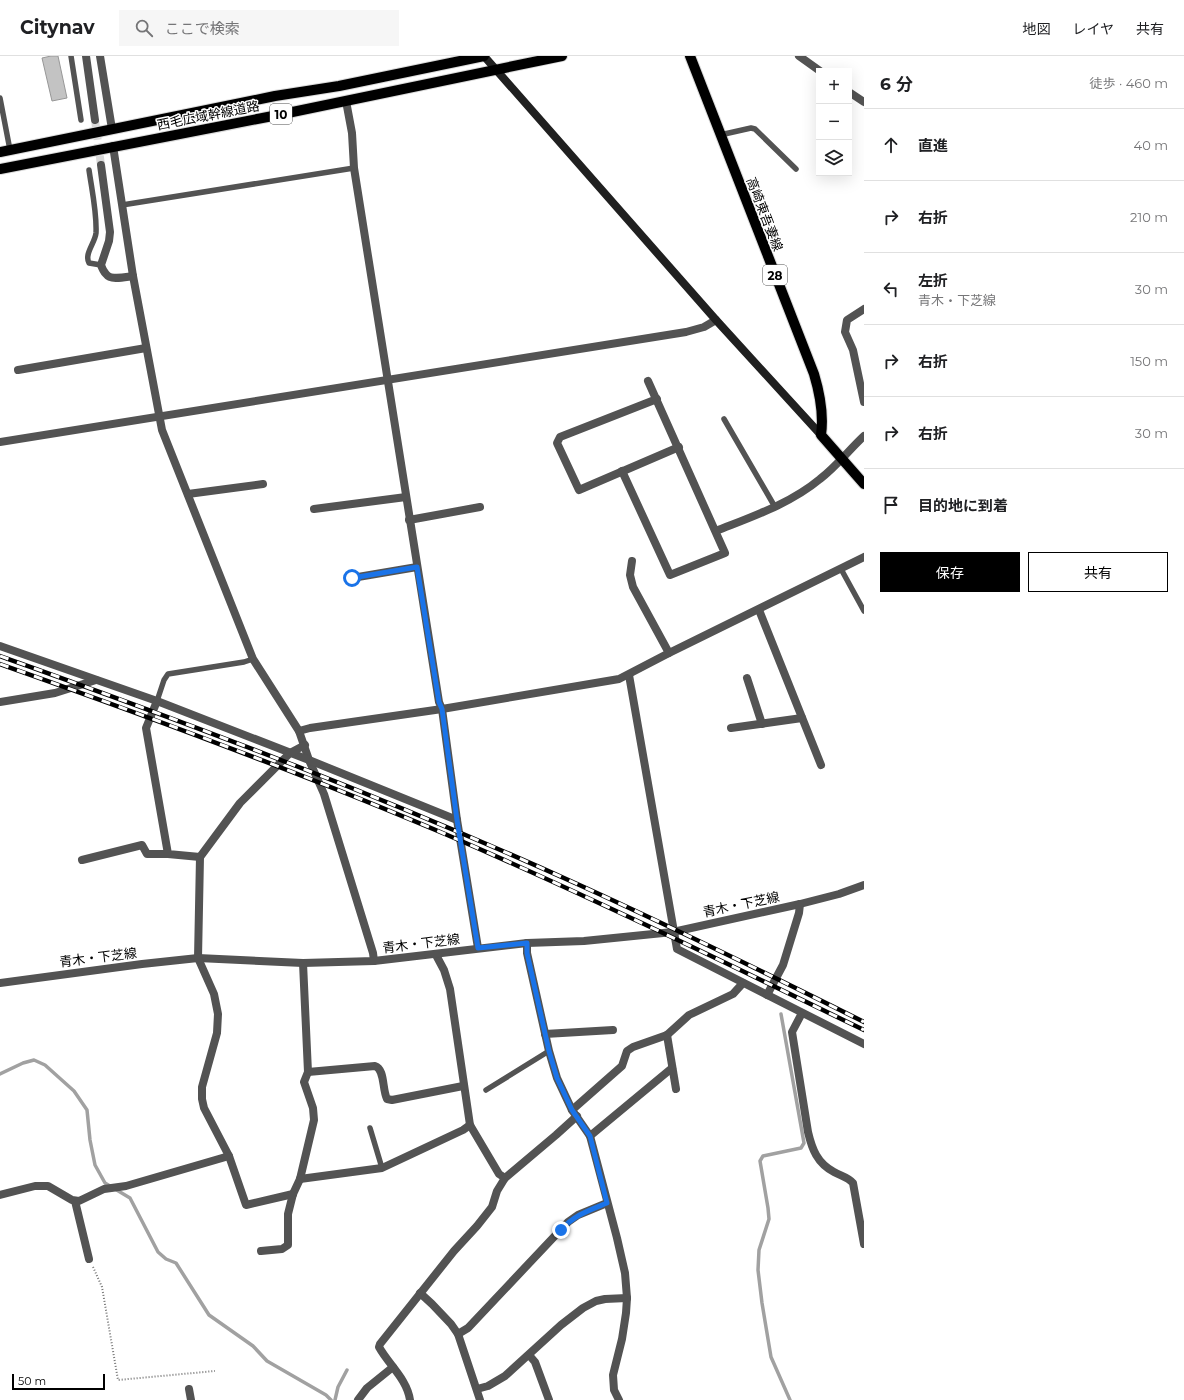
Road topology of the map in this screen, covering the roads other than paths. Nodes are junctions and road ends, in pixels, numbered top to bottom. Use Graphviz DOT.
graph roads {
  1 [pos="71,56"];
  2 [pos="86,56"];
  3 [pos="100,56"];
  4 [pos="484,56"];
  5 [pos="562,56"];
  6 [pos="690,56"];
  7 [pos="799,56"];
  8 [pos="816,68"];
  9 [pos="497,70"];
  10 [pos="852,94"];
  11 [pos="0,98"];
  12 [pos="346,101"];
  13 [pos="864,102"];
  14 [pos="81,120"];
  15 [pos="94,120"];
  16 [pos="112,129"];
  17 [pos="720,135"];
  18 [pos="113,146"];
  19 [pos="10,150"];
  20 [pos="0,152"];
  21 [pos="101,165"];
  22 [pos="354,168"];
  23 [pos="0,169"];
  24 [pos="796,169"];
  25 [pos="89,170"];
  26 [pos="122,205"];
  27 [pos="101,265"];
  28 [pos="133,276"];
  29 [pos="864,309"];
  30 [pos="716,320"];
  31 [pos="146,348"];
  32 [pos="18,370"];
  33 [pos="387,380"];
  34 [pos="648,382"];
  35 [pos="863,390"];
  36 [pos="657,399"];
  37 [pos="864,402"];
  38 [pos="159,416"];
  39 [pos="724,419"];
  40 [pos="821,435"];
  41 [pos="864,436"];
  42 [pos="0,442"];
  43 [pos="679,447"];
  44 [pos="842,459"];
  45 [pos="622,470"];
  46 [pos="263,484"];
  47 [pos="864,484"];
  48 [pos="188,494"];
  49 [pos="406,497"];
  50 [pos="480,507"];
  51 [pos="775,507"];
  52 [pos="314,509"];
  53 [pos="409,520"];
  54 [pos="716,531"];
  55 [pos="864,557"];
  56 [pos="632,561"];
  57 [pos="417,567"];
  58 [pos="841,569"];
  59 [pos="352,578"];
  60 [pos="759,610"];
  61 [pos="864,611"];
  62 [pos="0,646"];
  63 [pos="668,653"];
  64 [pos="253,659"];
  65 [pos="629,675"];
  66 [pos="747,678"];
  67 [pos="96,680"];
  68 [pos="157,701"];
  69 [pos="0,702"];
  70 [pos="442,709"];
  71 [pos="802,718"];
  72 [pos="762,724"];
  73 [pos="731,728"];
  74 [pos="300,731"];
  75 [pos="305,745"];
  76 [pos="290,753"];
  77 [pos="309,760"];
  78 [pos="821,765"];
  79 [pos="457,820"];
  80 [pos="168,854"];
  81 [pos="200,857"];
  82 [pos="82,860"];
  83 [pos="864,885"];
  84 [pos="800,904"];
  85 [pos="673,932"];
  86 [pos="527,943"];
  87 [pos="478,948"];
  88 [pos="436,955"];
  89 [pos="198,958"];
  90 [pos="374,961"];
  91 [pos="303,963"];
  92 [pos="0,983"];
  93 [pos="743,983"];
  94 [pos="767,995"];
  95 [pos="802,1014"];
  96 [pos="613,1030"];
  97 [pos="545,1034"];
  98 [pos="666,1035"];
  99 [pos="864,1044"];
  100 [pos="549,1051"];
  101 [pos="672,1068"];
  102 [pos="308,1072"];
  103 [pos="463,1086"];
  104 [pos="676,1089"];
  105 [pos="486,1090"];
  106 [pos="574,1113"];
  107 [pos="470,1125"];
  108 [pos="370,1128"];
  109 [pos="590,1136"];
  110 [pos="229,1156"];
  111 [pos="382,1168"];
  112 [pos="505,1178"];
  113 [pos="300,1179"];
  114 [pos="293,1194"];
  115 [pos="0,1195"];
  116 [pos="75,1201"];
  117 [pos="607,1203"];
  118 [pos="864,1244"];
  119 [pos="261,1251"];
  120 [pos="89,1259"];
  121 [pos="420,1293"];
  122 [pos="627,1298"];
  123 [pos="458,1334"];
  124 [pos="529,1354"];
  125 [pos="393,1367"];
  126 [pos="190,1389"];
  127 [pos="477,1389"];
  128 [pos="191,1400"];
  129 [pos="358,1400"];
  130 [pos="410,1400"];
  131 [pos="480,1400"];
  132 [pos="549,1400"];
  133 [pos="619,1400"];
  1 -- 14 [label="lane"];
  2 -- 15 [label="street"];
  3 -- 16 [label="street"];
  4 -- 9 [label="street"];
  4 -- 16 [label="main road, 西毛広域幹線道路 / 10"];
  5 -- 9 [label="main road, 西毛広域幹線道路 / 10"];
  6 -- 17 [label="main road, 高崎東吾妻線 / 28"];
  7 -- 8 [label="street"];
  9 -- 12 [label="main road, 西毛広域幹線道路 / 10"];
  9 -- 30 [label="street"];
  10 -- 13 [label="street"];
  11 -- 19 [label="lane"];
  12 -- 18 [label="main road, 西毛広域幹線道路 / 10"];
  12 -- 22 [label="street"];
  16 -- 19 [label="main road, 西毛広域幹線道路 / 10"];
  17 -- 24 [label="lane"];
  17 -- 40 [label="main road, 高崎東吾妻線 / 28"];
  18 -- 23 [label="main road, 西毛広域幹線道路 / 10"];
  18 -- 26 [label="street"];
  19 -- 20 [label="main road, 西毛広域幹線道路 / 10"];
  21 -- 27 [label="street"];
  22 -- 26 [label="lane"];
  22 -- 33 [label="street"];
  25 -- 27 [label="lane"];
  26 -- 28 [label="street"];
  27 -- 28 [label="street"];
  28 -- 31 [label="street"];
  29 -- 35 [label="street"];
  30 -- 33 [label="street"];
  30 -- 40 [label="street"];
  31 -- 32 [label="street"];
  31 -- 38 [label="street"];
  33 -- 38 [label="street"];
  33 -- 49 [label="street"];
  34 -- 36 [label="street"];
  35 -- 37 [label="street"];
  36 -- 43 [label="street"];
  36 -- 45 [label="street"];
  38 -- 42 [label="street"];
  38 -- 48 [label="street"];
  39 -- 51 [label="lane"];
  40 -- 44 [label="main road"];
  41 -- 44 [label="street"];
  43 -- 45 [label="street"];
  43 -- 54 [label="street"];
  44 -- 47 [label="main road"];
  44 -- 51 [label="street"];
  45 -- 54 [label="street"];
  46 -- 48 [label="street"];
  48 -- 64 [label="street"];
  49 -- 52 [label="street"];
  49 -- 53 [label="street"];
  50 -- 53 [label="street"];
  51 -- 54 [label="street"];
  53 -- 57 [label="street"];
  55 -- 58 [label="street"];
  56 -- 63 [label="street"];
  57 -- 59 [label="street"];
  57 -- 70 [label="street"];
  58 -- 60 [label="street"];
  58 -- 61 [label="lane"];
  60 -- 63 [label="street"];
  60 -- 71 [label="street"];
  62 -- 67 [label="street"];
  63 -- 65 [label="street"];
  64 -- 68 [label="lane"];
  64 -- 74 [label="street"];
  65 -- 70 [label="street"];
  65 -- 85 [label="street"];
  66 -- 72 [label="street"];
  67 -- 68 [label="street"];
  67 -- 69 [label="street"];
  68 -- 76 [label="street"];
  68 -- 80 [label="street"];
  70 -- 74 [label="street"];
  70 -- 79 [label="street"];
  71 -- 72 [label="street"];
  71 -- 78 [label="street"];
  72 -- 73 [label="street"];
  74 -- 75 [label="street"];
  75 -- 76 [label="street"];
  75 -- 77 [label="street"];
  76 -- 77 [label="street"];
  76 -- 81 [label="street"];
  77 -- 79 [label="street"];
  77 -- 90 [label="street"];
  79 -- 87 [label="street"];
  80 -- 81 [label="street"];
  80 -- 82 [label="street"];
  81 -- 89 [label="street"];
  83 -- 84 [label="street, 青木・下芝線"];
  84 -- 85 [label="street, 青木・下芝線"];
  84 -- 94 [label="street"];
  85 -- 86 [label="street, 青木・下芝線"];
  85 -- 93 [label="street"];
  86 -- 87 [label="street, 青木・下芝線"];
  86 -- 97 [label="street"];
  87 -- 88 [label="street, 青木・下芝線"];
  88 -- 90 [label="street, 青木・下芝線"];
  88 -- 103 [label="street"];
  89 -- 91 [label="street, 青木・下芝線"];
  89 -- 92 [label="street, 青木・下芝線"];
  89 -- 110 [label="street"];
  90 -- 91 [label="street, 青木・下芝線"];
  91 -- 102 [label="street"];
  93 -- 94 [label="street"];
  93 -- 98 [label="street"];
  94 -- 95 [label="street"];
  95 -- 99 [label="street"];
  95 -- 118 [label="street"];
  96 -- 97 [label="street"];
  97 -- 100 [label="street"];
  98 -- 101 [label="street"];
  98 -- 106 [label="street"];
  100 -- 105 [label="lane"];
  100 -- 106 [label="street"];
  101 -- 104 [label="street"];
  101 -- 109 [label="street"];
  102 -- 103 [label="street"];
  102 -- 113 [label="street"];
  103 -- 107 [label="street"];
  106 -- 109 [label="street"];
  106 -- 112 [label="street"];
  107 -- 111 [label="street"];
  107 -- 112 [label="street"];
  108 -- 111 [label="lane"];
  109 -- 117 [label="street"];
  110 -- 114 [label="street"];
  110 -- 116 [label="street"];
  111 -- 113 [label="street"];
  112 -- 121 [label="street"];
  113 -- 114 [label="street"];
  114 -- 119 [label="street"];
  115 -- 116 [label="street"];
  116 -- 120 [label="street"];
  117 -- 122 [label="street"];
  117 -- 123 [label="street"];
  121 -- 123 [label="street"];
  121 -- 125 [label="street"];
  122 -- 124 [label="street"];
  122 -- 133 [label="street"];
  123 -- 127 [label="street"];
  124 -- 127 [label="street"];
  124 -- 132 [label="street"];
  125 -- 129 [label="street"];
  125 -- 130 [label="street"];
  126 -- 128 [label="street"];
  127 -- 131 [label="street"];
}
